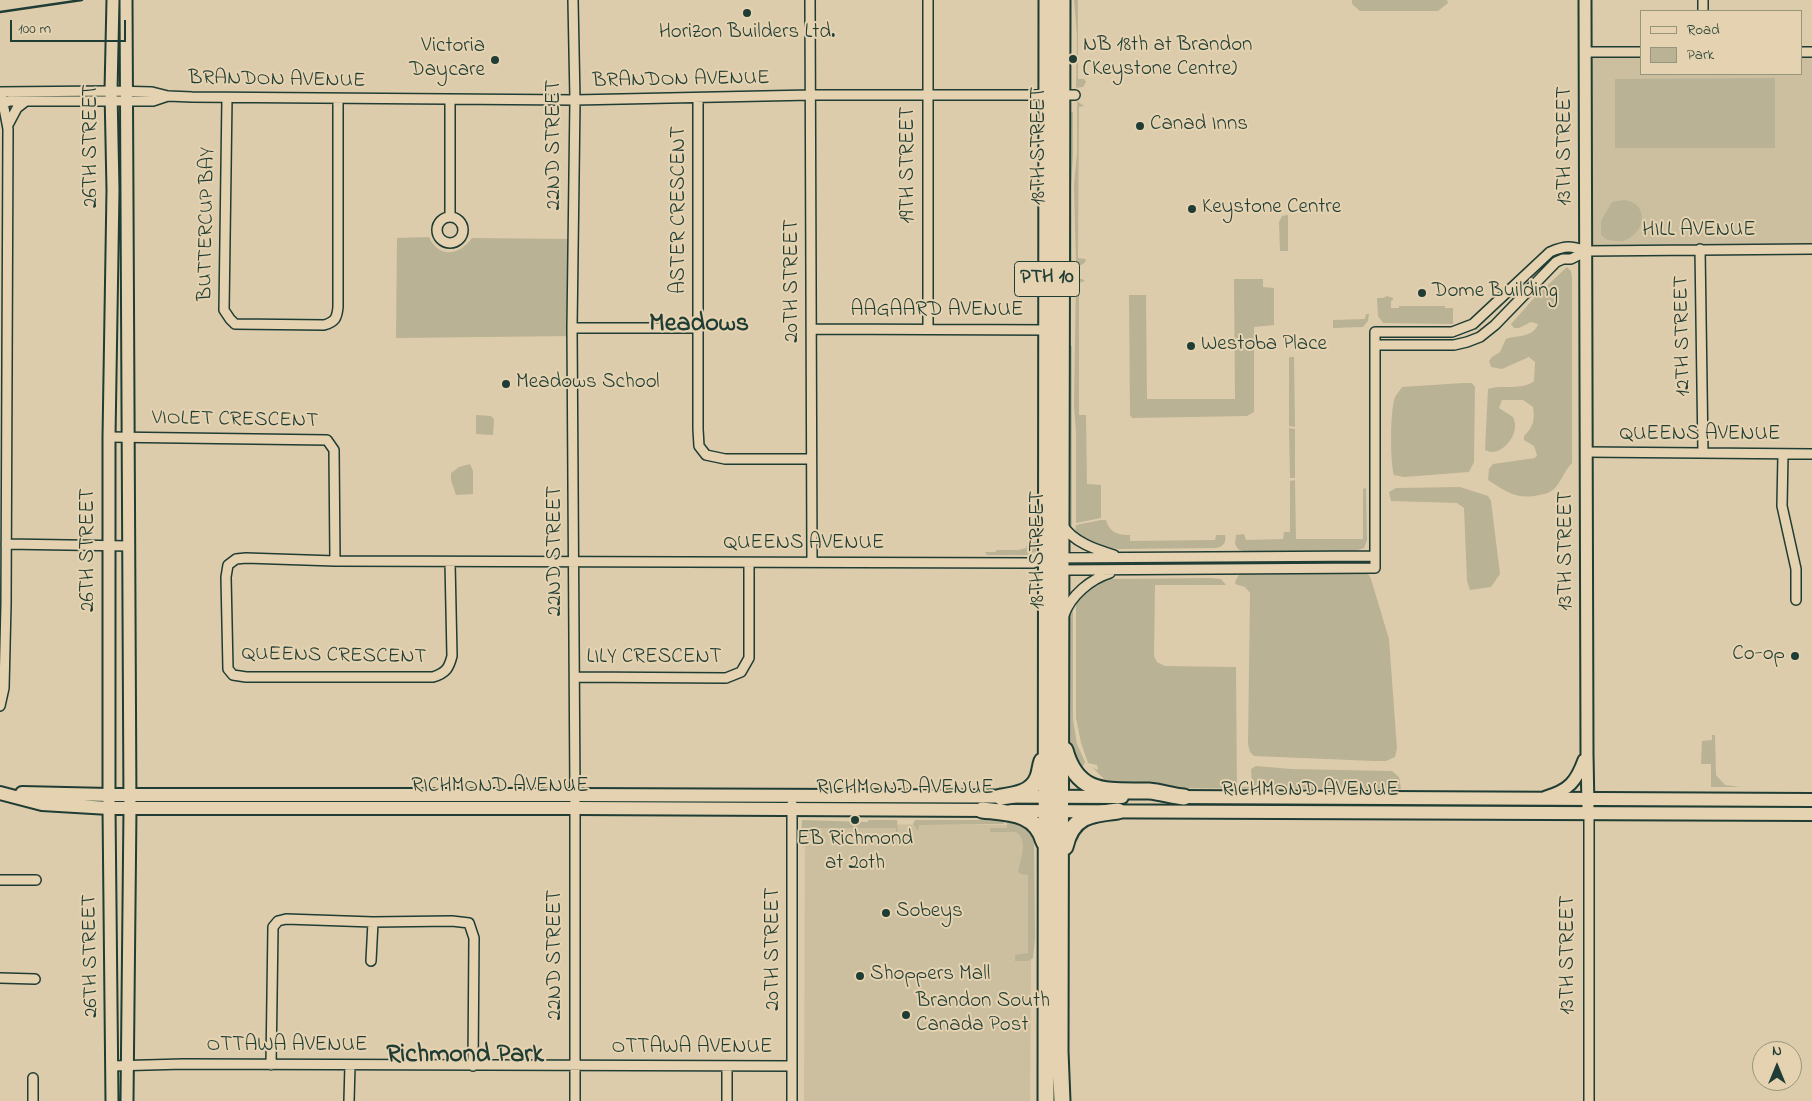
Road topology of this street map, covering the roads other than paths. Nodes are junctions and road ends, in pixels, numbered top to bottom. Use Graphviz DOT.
graph roads {
  1 [pos="113,0"];
  2 [pos="126,0"];
  3 [pos="573,0"];
  4 [pos="810,0"];
  5 [pos="928,0"];
  6 [pos="1047,0"];
  7 [pos="1062,0"];
  8 [pos="1585,0"];
  9 [pos="1585,52"];
  10 [pos="1640,52"];
  11 [pos="1,92"];
  12 [pos="811,95"];
  13 [pos="928,95"];
  14 [pos="1062,95"];
  15 [pos="111,96"];
  16 [pos="126,96"];
  17 [pos="227,98"];
  18 [pos="698,98"];
  19 [pos="338,99"];
  20 [pos="450,100"];
  21 [pos="575,100"];
  22 [pos="26,101"];
  23 [pos="1,102"];
  24 [pos="8,125"];
  25 [pos="450,217"];
  26 [pos="1700,249"];
  27 [pos="1812,249"];
  28 [pos="1587,251"];
  29 [pos="572,328"];
  30 [pos="698,328"];
  31 [pos="812,329"];
  32 [pos="928,329"];
  33 [pos="1054,330"];
  34 [pos="1375,345"];
  35 [pos="129,436"];
  36 [pos="109,437"];
  37 [pos="1587,452"];
  38 [pos="1703,453"];
  39 [pos="1783,454"];
  40 [pos="1812,454"];
  41 [pos="811,459"];
  42 [pos="1061,513"];
  43 [pos="6,544"];
  44 [pos="109,545"];
  45 [pos="129,546"];
  46 [pos="1375,556"];
  47 [pos="1127,558"];
  48 [pos="334,561"];
  49 [pos="450,562"];
  50 [pos="574,562"];
  51 [pos="812,562"];
  52 [pos="750,563"];
  53 [pos="1049,564"];
  54 [pos="1129,570"];
  55 [pos="1796,600"];
  56 [pos="3,604"];
  57 [pos="1061,634"];
  58 [pos="575,677"];
  59 [pos="0,706"];
  60 [pos="1061,732"];
  61 [pos="1047,743"];
  62 [pos="1587,754"];
  63 [pos="0,793"];
  64 [pos="130,795"];
  65 [pos="575,795"];
  66 [pos="1000,797"];
  67 [pos="1184,797"];
  68 [pos="1407,798"];
  69 [pos="1538,799"];
  70 [pos="1588,799"];
  71 [pos="1812,800"];
  72 [pos="109,802"];
  73 [pos="792,803"];
  74 [pos="1054,804"];
  75 [pos="130,808"];
  76 [pos="575,808"];
  77 [pos="982,810"];
  78 [pos="1118,811"];
  79 [pos="1407,813"];
  80 [pos="1589,813"];
  81 [pos="1812,814"];
  82 [pos="1046,854"];
  83 [pos="1061,878"];
  84 [pos="0,880"];
  85 [pos="36,880"];
  86 [pos="373,922"];
  87 [pos="371,961"];
  88 [pos="0,978"];
  89 [pos="35,978"];
  90 [pos="271,1065"];
  91 [pos="350,1065"];
  92 [pos="112,1066"];
  93 [pos="127,1066"];
  94 [pos="473,1066"];
  95 [pos="575,1066"];
  96 [pos="727,1066"];
  97 [pos="792,1066"];
  98 [pos="33,1078"];
  99 [pos="33,1101"];
  100 [pos="112,1101"];
  101 [pos="127,1101"];
  102 [pos="349,1101"];
  103 [pos="575,1101"];
  104 [pos="727,1101"];
  105 [pos="792,1101"];
  106 [pos="1046,1101"];
  107 [pos="1062,1101"];
  108 [pos="1589,1101"];
  1 -- 15 [label="street, 26TH STREET"];
  2 -- 16 [label="street, 26TH STREET"];
  3 -- 21 [label="street, 22ND STREET"];
  4 -- 12 [label="street, 20TH STREET"];
  5 -- 13 [label="street, 19TH STREET"];
  6 -- 14 [label="main road, 18TH STREET / PTH 10"];
  7 -- 14 [label="main road, 18TH STREET / PTH 10"];
  8 -- 9 [label="street, 13TH STREET"];
  9 -- 10 [label="street"];
  9 -- 28 [label="street, 13TH STREET"];
  11 -- 15 [label="street"];
  11 -- 23 [label="street"];
  12 -- 13 [label="street, BRANDON AVENUE"];
  12 -- 18 [label="street, BRANDON AVENUE"];
  12 -- 31 [label="street, 20TH STREET"];
  13 -- 14 [label="street, BRANDON AVENUE"];
  13 -- 32 [label="street, 19TH STREET"];
  14 -- 33 [label="main road, 18TH STREET / PTH 10"];
  15 -- 16 [label="street, BRANDON AVENUE"];
  15 -- 22 [label="street"];
  15 -- 36 [label="street, 26TH STREET"];
  16 -- 17 [label="street, BRANDON AVENUE"];
  16 -- 35 [label="street, 26TH STREET"];
  17 -- 19 [label="street, BRANDON AVENUE"];
  17 -- 19 [label="street, BUTTERCUP BAY"];
  18 -- 21 [label="street, BRANDON AVENUE"];
  18 -- 30 [label="street, ASTER CRESCENT"];
  19 -- 20 [label="street, BRANDON AVENUE"];
  20 -- 21 [label="street, BRANDON AVENUE"];
  20 -- 25 [label="street"];
  21 -- 29 [label="street, 22ND STREET"];
  22 -- 23 [label="street"];
  22 -- 24 [label="street"];
  23 -- 24 [label="street"];
  24 -- 43 [label="street"];
  26 -- 27 [label="street, HILL AVENUE"];
  26 -- 28 [label="street, HILL AVENUE"];
  26 -- 38 [label="street, 12TH STREET"];
  28 -- 34 [label="street"];
  28 -- 34 [label="street"];
  28 -- 37 [label="street, 13TH STREET"];
  29 -- 30 [label="street"];
  29 -- 50 [label="street, 22ND STREET"];
  30 -- 41 [label="street, ASTER CRESCENT"];
  31 -- 32 [label="street, AAGAARD AVENUE"];
  31 -- 41 [label="street, 20TH STREET"];
  32 -- 33 [label="street, AAGAARD AVENUE"];
  33 -- 42 [label="main road, 18TH STREET / PTH 10"];
  33 -- 53 [label="main road, 18TH STREET / PTH 10"];
  34 -- 46 [label="street"];
  35 -- 36 [label="street, VIOLET CRESCENT"];
  35 -- 45 [label="street, 26TH STREET"];
  35 -- 48 [label="street, VIOLET CRESCENT"];
  36 -- 44 [label="street, 26TH STREET"];
  37 -- 38 [label="street, QUEENS AVENUE"];
  37 -- 62 [label="street, 13TH STREET"];
  38 -- 39 [label="street, QUEENS AVENUE"];
  39 -- 40 [label="street, QUEENS AVENUE"];
  39 -- 55 [label="street"];
  41 -- 51 [label="street, 20TH STREET"];
  42 -- 47 [label="street"];
  42 -- 53 [label="main road, 18TH STREET / PTH 10"];
  43 -- 44 [label="street"];
  43 -- 56 [label="street"];
  44 -- 45 [label="street"];
  44 -- 72 [label="street, 26TH STREET"];
  45 -- 64 [label="street, 26TH STREET"];
  46 -- 47 [label="street"];
  46 -- 54 [label="street"];
  47 -- 53 [label="street"];
  48 -- 49 [label="street, QUEENS CRESCENT"];
  48 -- 49 [label="street, QUEENS CRESCENT"];
  49 -- 50 [label="street, QUEENS CRESCENT"];
  50 -- 52 [label="street, QUEENS AVENUE"];
  50 -- 58 [label="street, 22ND STREET"];
  51 -- 52 [label="street, QUEENS AVENUE"];
  51 -- 53 [label="street, QUEENS AVENUE"];
  52 -- 58 [label="street, LILY CRESCENT"];
  53 -- 54 [label="street"];
  53 -- 57 [label="main road, 18TH STREET / PTH 10"];
  53 -- 61 [label="main road, 18TH STREET / PTH 10"];
  54 -- 57 [label="street"];
  56 -- 59 [label="street"];
  57 -- 60 [label="main road, 18TH STREET / PTH 10"];
  58 -- 65 [label="street, 22ND STREET"];
  60 -- 67 [label="main road"];
  60 -- 74 [label="main road, 18TH STREET / PTH 10"];
  61 -- 66 [label="main road"];
  61 -- 74 [label="main road, 18TH STREET / PTH 10"];
  62 -- 69 [label="street"];
  62 -- 70 [label="street, 13TH STREET"];
  63 -- 72 [label="main road, RICHMOND AVENUE"];
  64 -- 65 [label="main road, RICHMOND AVENUE"];
  64 -- 72 [label="main road, RICHMOND AVENUE"];
  64 -- 75 [label="street, 26TH STREET"];
  65 -- 73 [label="main road, RICHMOND AVENUE"];
  65 -- 76 [label="street, 22ND STREET"];
  66 -- 73 [label="main road, RICHMOND AVENUE"];
  66 -- 74 [label="main road, RICHMOND AVENUE"];
  67 -- 68 [label="main road, RICHMOND AVENUE"];
  67 -- 74 [label="main road, RICHMOND AVENUE"];
  68 -- 69 [label="main road, RICHMOND AVENUE"];
  68 -- 79 [label="street"];
  69 -- 70 [label="main road, RICHMOND AVENUE"];
  70 -- 71 [label="main road, RICHMOND AVENUE"];
  70 -- 80 [label="street, 13TH STREET"];
  72 -- 75 [label="main road, RICHMOND AVENUE"];
  72 -- 92 [label="street, 26TH STREET"];
  73 -- 76 [label="main road, RICHMOND AVENUE"];
  73 -- 77 [label="main road, RICHMOND AVENUE"];
  73 -- 97 [label="street, 20TH STREET"];
  74 -- 77 [label="main road, RICHMOND AVENUE"];
  74 -- 78 [label="main road, RICHMOND AVENUE"];
  74 -- 82 [label="main road, 18TH STREET / PTH 10"];
  74 -- 83 [label="main road, 18TH STREET / PTH 10"];
  75 -- 76 [label="main road, RICHMOND AVENUE"];
  75 -- 93 [label="street, 26TH STREET"];
  76 -- 95 [label="street, 22ND STREET"];
  77 -- 82 [label="main road"];
  78 -- 79 [label="main road, RICHMOND AVENUE"];
  78 -- 83 [label="main road"];
  79 -- 80 [label="main road, RICHMOND AVENUE"];
  80 -- 81 [label="main road, RICHMOND AVENUE"];
  80 -- 108 [label="street, 13TH STREET"];
  82 -- 106 [label="main road, 18TH STREET / PTH 10"];
  83 -- 107 [label="main road, 18TH STREET / PTH 10"];
  84 -- 85 [label="street"];
  86 -- 87 [label="street"];
  86 -- 90 [label="street"];
  86 -- 94 [label="street"];
  88 -- 89 [label="street"];
  90 -- 91 [label="street, OTTAWA AVENUE"];
  90 -- 93 [label="street, OTTAWA AVENUE"];
  91 -- 94 [label="street, OTTAWA AVENUE"];
  91 -- 102 [label="street"];
  92 -- 93 [label="street, OTTAWA AVENUE"];
  92 -- 100 [label="street, 26TH STREET"];
  93 -- 101 [label="street, 26TH STREET"];
  94 -- 95 [label="street, OTTAWA AVENUE"];
  95 -- 96 [label="street, OTTAWA AVENUE"];
  95 -- 103 [label="street, 22ND STREET"];
  96 -- 97 [label="street, OTTAWA AVENUE"];
  96 -- 104 [label="street"];
  97 -- 105 [label="street, 20TH STREET"];
  98 -- 99 [label="street"];
}
